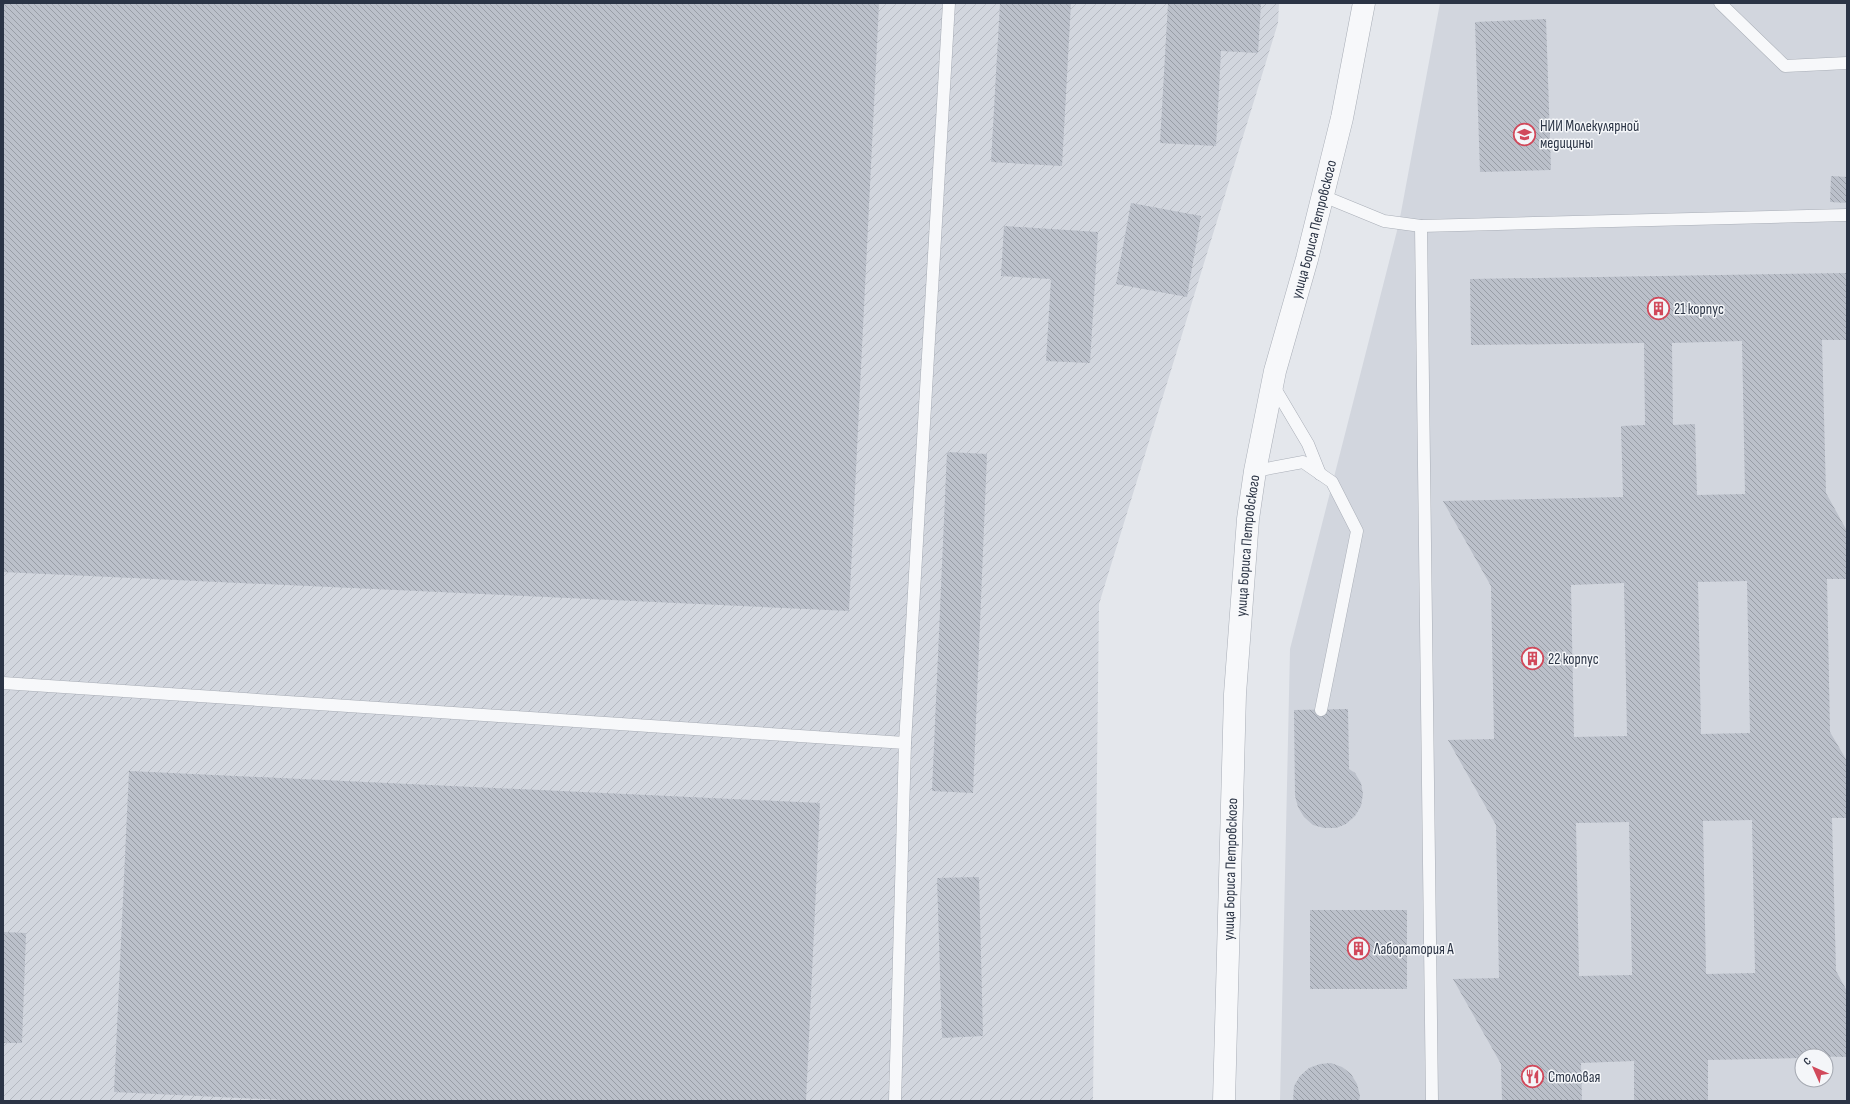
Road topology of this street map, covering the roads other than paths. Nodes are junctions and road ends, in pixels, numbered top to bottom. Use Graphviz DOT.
graph roads {
  1 [pos="949,3"];
  2 [pos="1364,3"];
  3 [pos="1720,3"];
  4 [pos="1847,63"];
  5 [pos="1323,196"];
  6 [pos="1847,215"];
  7 [pos="1421,226"];
  8 [pos="1273,385"];
  9 [pos="1255,471"];
  10 [pos="1320,474"];
  11 [pos="3,683"];
  12 [pos="1321,710"];
  13 [pos="905,743"];
  14 [pos="895,1101"];
  15 [pos="1224,1101"];
  16 [pos="1432,1101"];
  1 -- 13 [label="lane"];
  2 -- 5 [label="street, улица Бориса Петровского"];
  3 -- 4 [label="lane"];
  5 -- 7 [label="lane"];
  5 -- 8 [label="street, улица Бориса Петровского"];
  6 -- 7 [label="lane"];
  7 -- 16 [label="lane"];
  8 -- 9 [label="street, улица Бориса Петровского"];
  8 -- 10 [label="lane"];
  9 -- 10 [label="lane"];
  9 -- 15 [label="street, улица Бориса Петровского"];
  10 -- 12 [label="lane"];
  11 -- 13 [label="lane"];
  13 -- 14 [label="lane"];
}
